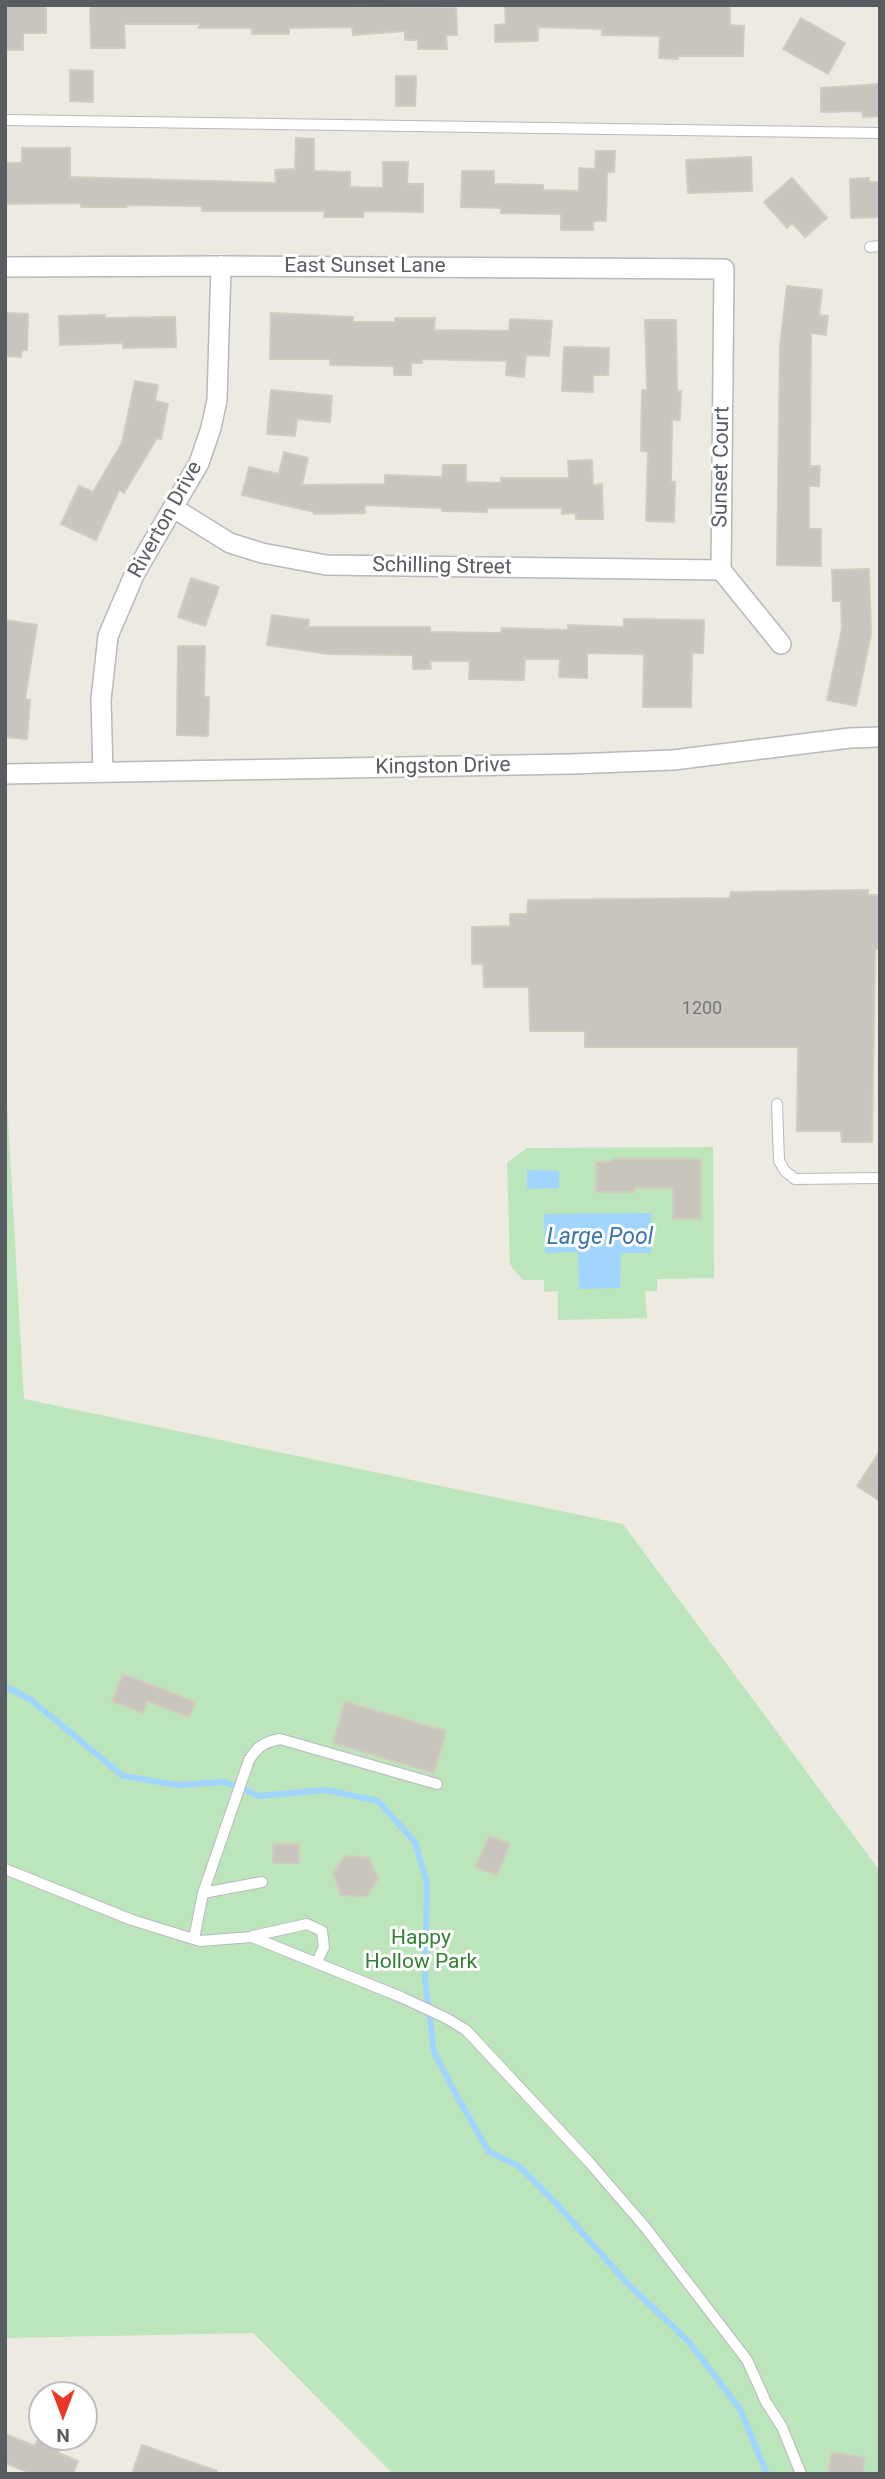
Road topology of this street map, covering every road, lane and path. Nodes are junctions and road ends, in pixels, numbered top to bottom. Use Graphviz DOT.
graph roads {
  1 [pos="5,120"];
  2 [pos="880,134"];
  3 [pos="221,266"];
  4 [pos="5,267"];
  5 [pos="724,269"];
  6 [pos="174,509"];
  7 [pos="721,570"];
  8 [pos="781,644"];
  9 [pos="880,737"];
  10 [pos="103,772"];
  11 [pos="5,774"];
  12 [pos="777,1104"];
  13 [pos="880,1178"];
  14 [pos="437,1784"];
  15 [pos="5,1869"];
  16 [pos="262,1882"];
  17 [pos="203,1893"];
  18 [pos="251,1937"];
  19 [pos="194,1939"];
  20 [pos="317,1962"];
  21 [pos="801,2474"];
  1 -- 2 [label="lane"];
  3 -- 4 [label="street, East Sunset Lane"];
  3 -- 5 [label="street, East Sunset Lane"];
  3 -- 6 [label="street, Riverton Drive"];
  5 -- 7 [label="street, Sunset Court"];
  6 -- 7 [label="street, Schilling Street"];
  6 -- 10 [label="street, Riverton Drive"];
  7 -- 8 [label="street"];
  9 -- 10 [label="street, Kingston Drive"];
  10 -- 11 [label="street, Kingston Drive"];
  12 -- 13 [label="lane"];
  14 -- 17 [label="lane"];
  15 -- 19 [label="lane"];
  16 -- 17 [label="lane"];
  17 -- 19 [label="lane"];
  18 -- 19 [label="lane"];
  18 -- 20 [label="lane"];
  18 -- 20 [label="lane"];
  20 -- 21 [label="lane"];
}
